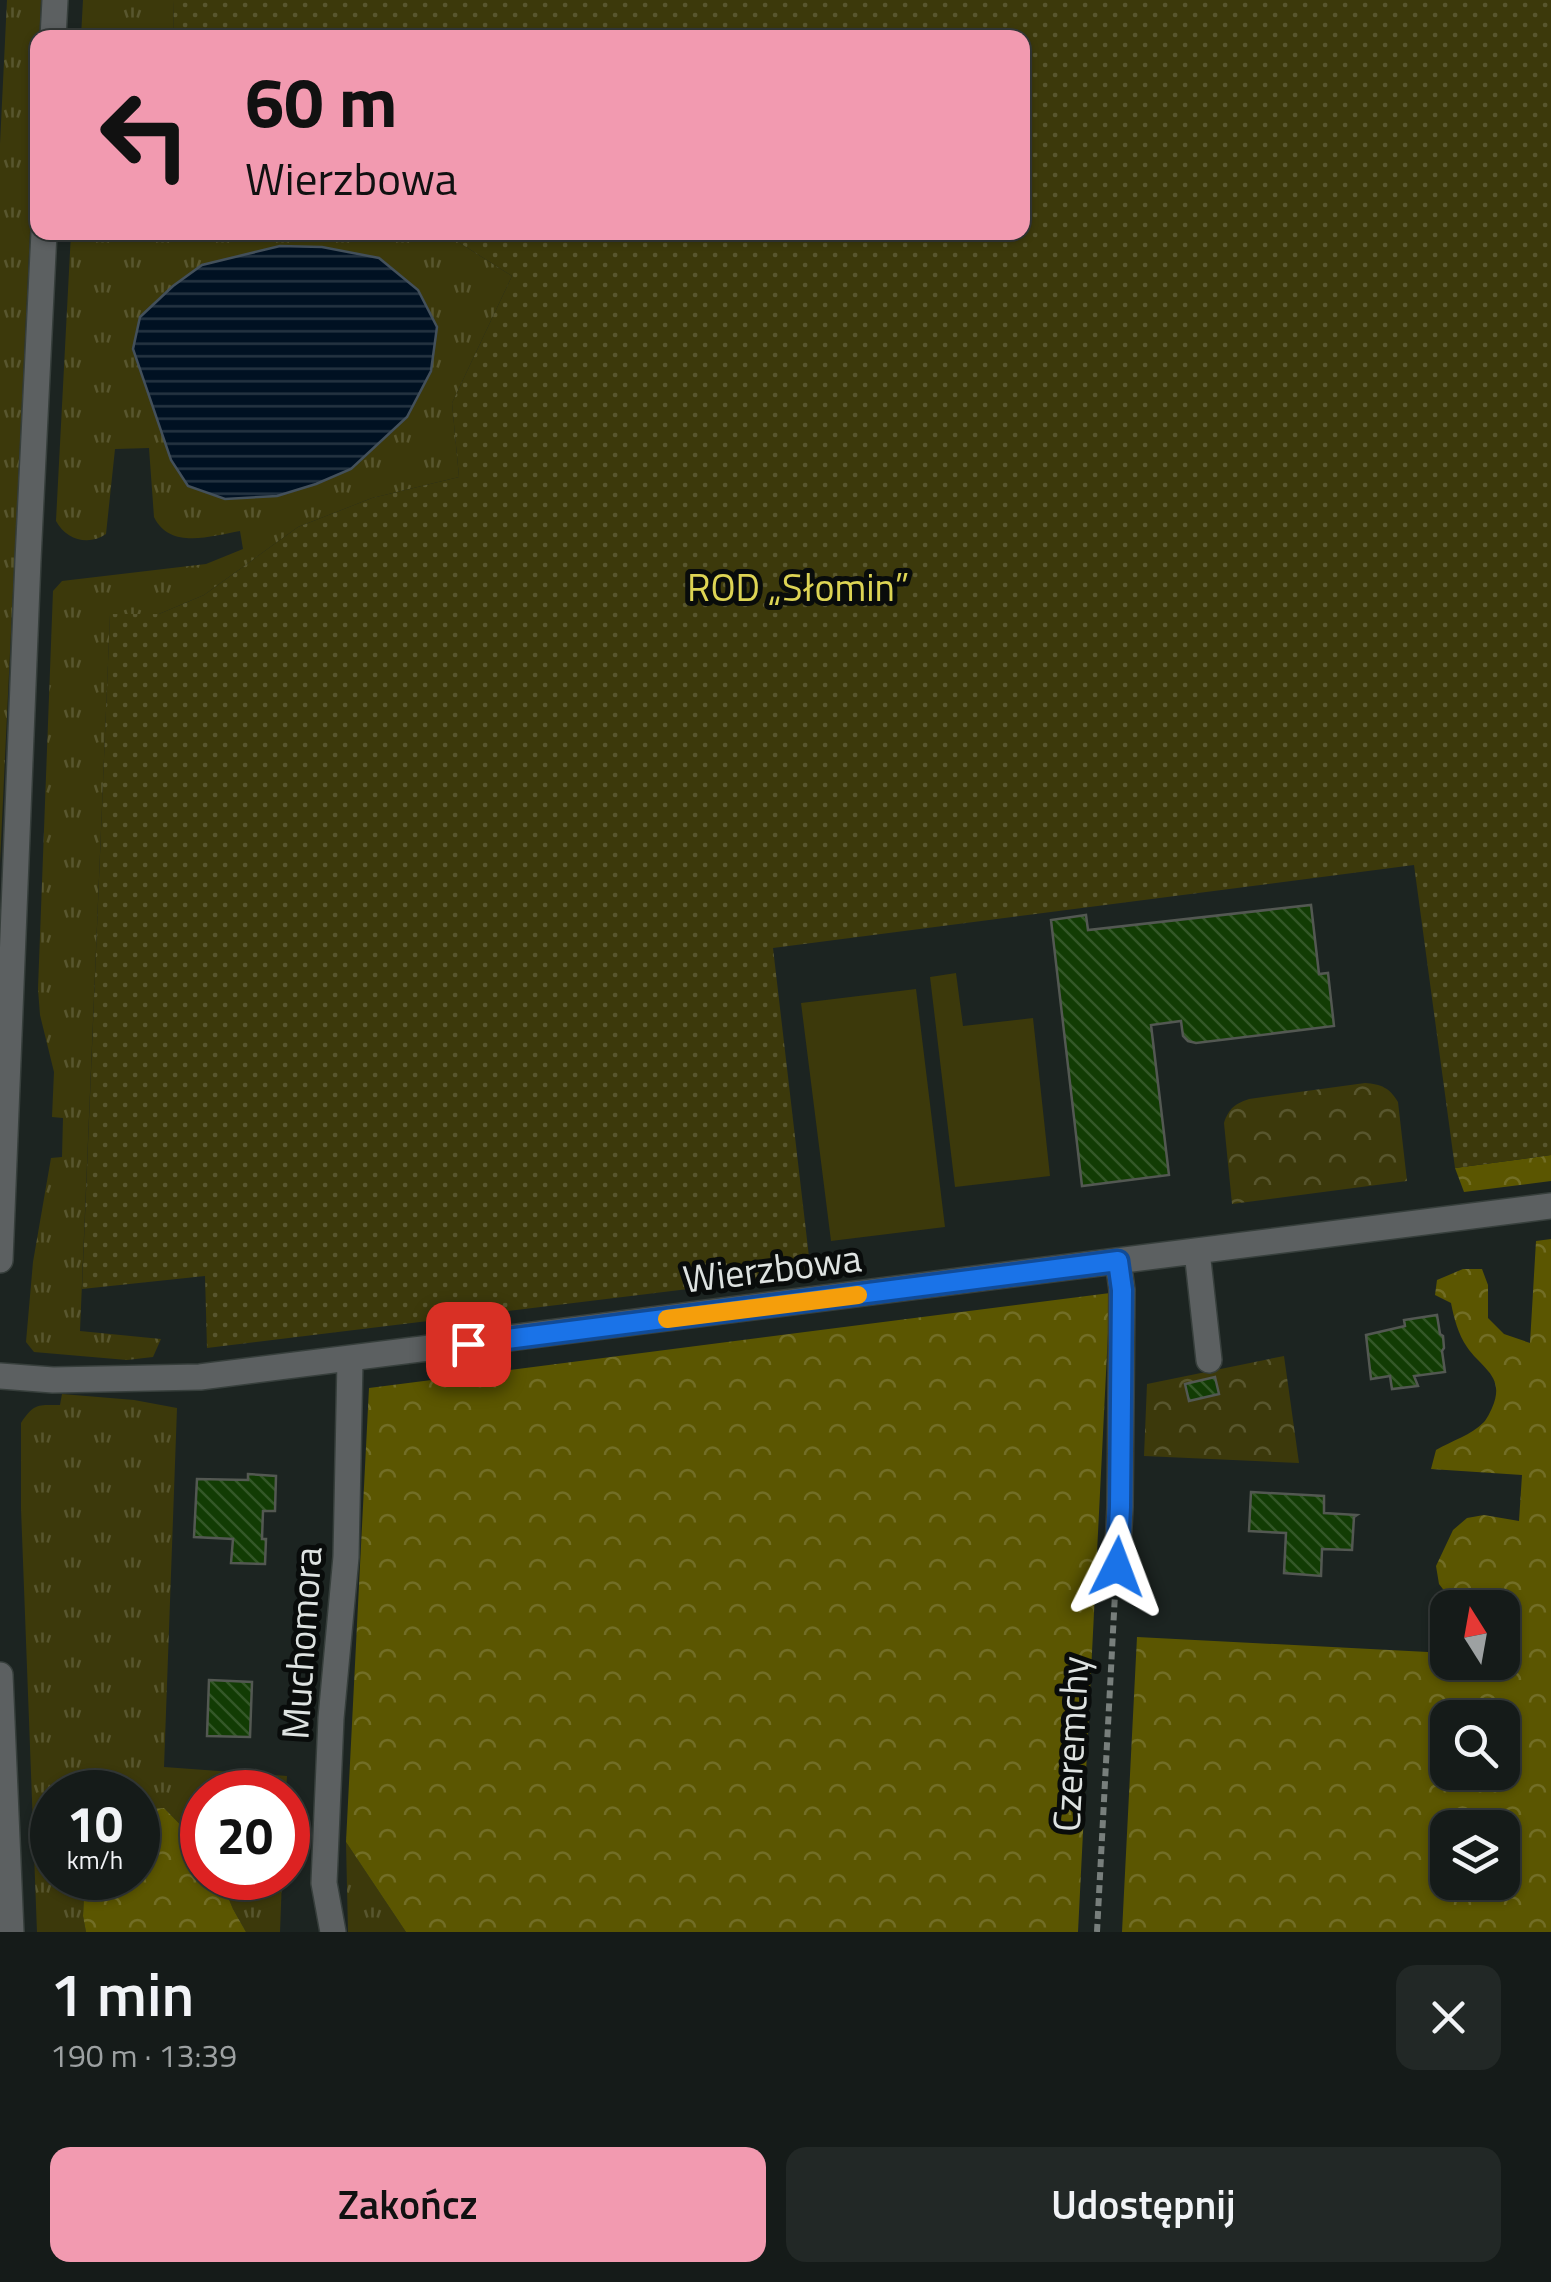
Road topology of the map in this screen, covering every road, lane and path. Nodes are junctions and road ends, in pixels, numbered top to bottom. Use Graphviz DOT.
graph roads {
  1 [pos="55,0"];
  2 [pos="53,30"];
  3 [pos="44,240"];
  4 [pos="1551,1206"];
  5 [pos="1197,1251"];
  6 [pos="0,1260"];
  7 [pos="1118,1261"];
  8 [pos="350,1360"];
  9 [pos="1209,1360"];
  10 [pos="0,1376"];
  11 [pos="1117,1567"];
  12 [pos="0,1675"];
  13 [pos="11,1932"];
  14 [pos="333,1932"];
  15 [pos="1097,1932"];
  1 -- 2 [label="street"];
  3 -- 6 [label="street"];
  4 -- 5 [label="street, Wierzbowa"];
  5 -- 7 [label="street, Wierzbowa"];
  5 -- 9 [label="street"];
  7 -- 8 [label="street, Wierzbowa"];
  7 -- 11 [label="street"];
  8 -- 10 [label="street, Wierzbowa"];
  8 -- 14 [label="street, Muchomora"];
  11 -- 15 [label="path, Czeremchy"];
  12 -- 13 [label="street"];
}
